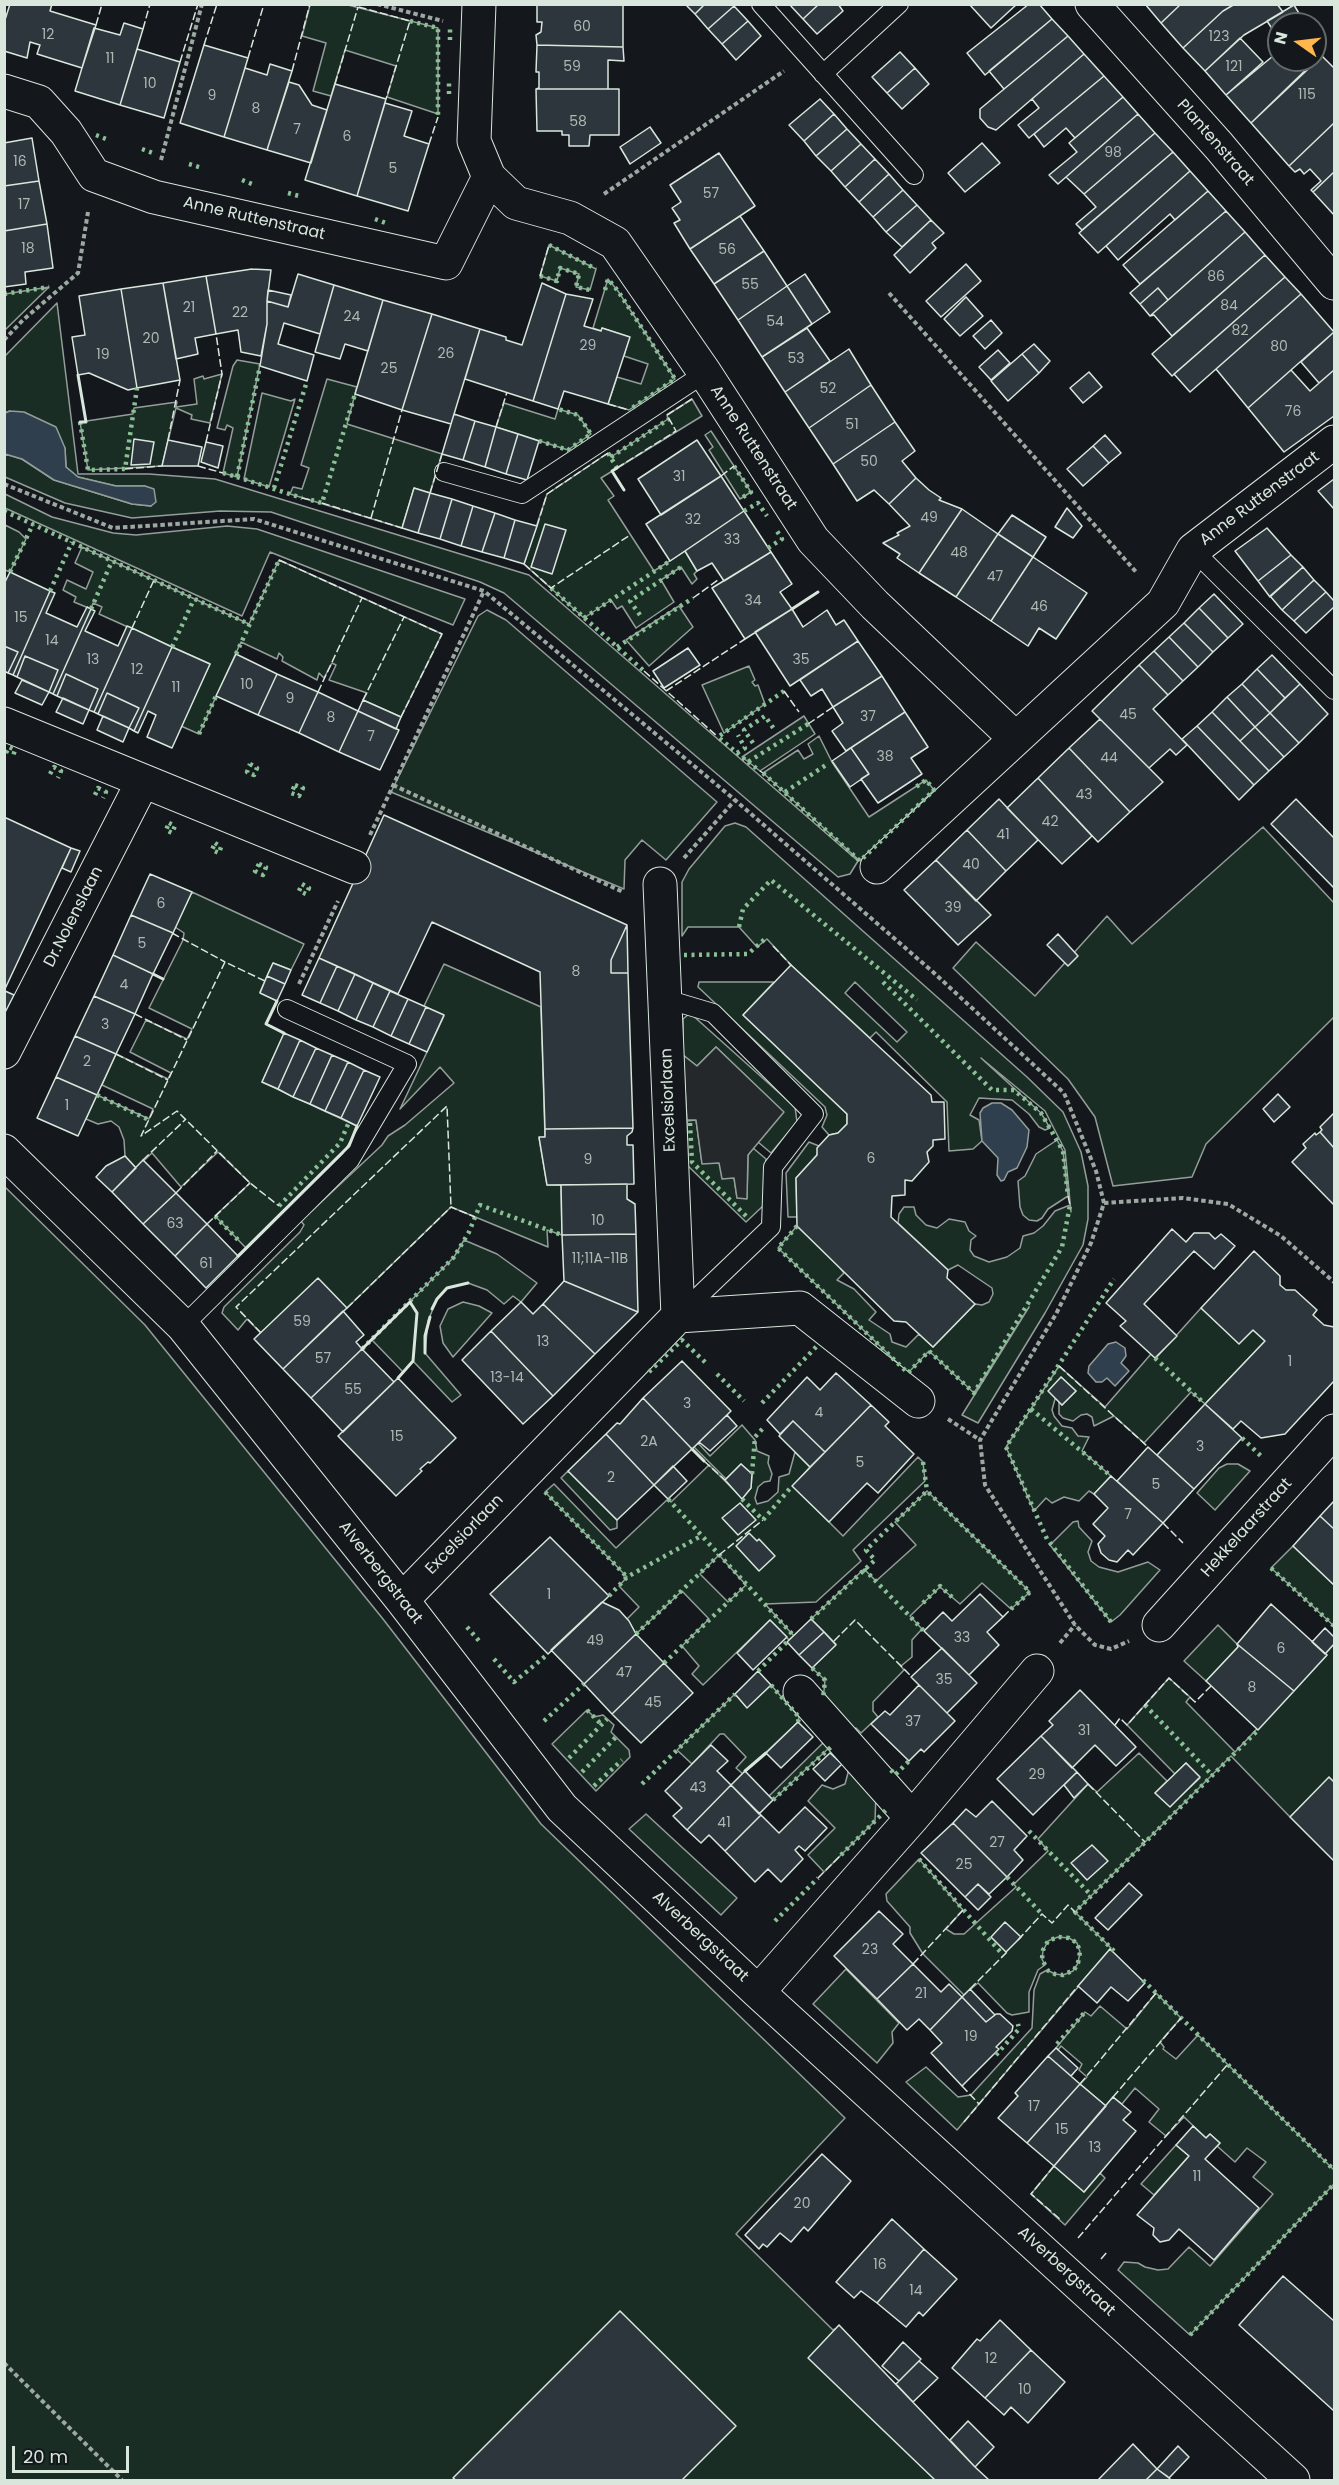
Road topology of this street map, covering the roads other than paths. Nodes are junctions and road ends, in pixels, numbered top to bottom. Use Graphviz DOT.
graph roads {
  1 [pos="761,4"];
  2 [pos="900,4"];
  3 [pos="1092,4"];
  4 [pos="479,17"];
  5 [pos="823,74"];
  6 [pos="4,91"];
  7 [pos="914,175"];
  8 [pos="489,177"];
  9 [pos="1335,283"];
  10 [pos="705,373"];
  11 [pos="1335,442"];
  12 [pos="444,472"];
  13 [pos="1193,550"];
  14 [pos="1335,690"];
  15 [pos="4,724"];
  16 [pos="1015,738"];
  17 [pos="143,781"];
  18 [pos="354,867"];
  19 [pos="877,867"];
  20 [pos="661,897"];
  21 [pos="666,999"];
  22 [pos="287,1009"];
  23 [pos="4,1052"];
  24 [pos="4,1151"];
  25 [pos="678,1316"];
  26 [pos="183,1326"];
  27 [pos="918,1401"];
  28 [pos="1335,1431"];
  29 [pos="402,1600"];
  30 [pos="1159,1625"];
  31 [pos="1037,1671"];
  32 [pos="800,1692"];
  33 [pos="912,1818"];
  34 [pos="759,1992"];
  35 [pos="1293,2481"];
  1 -- 5 [label="lane"];
  2 -- 5 [label="lane"];
  3 -- 9 [label="street, Plantenstraat"];
  4 -- 8 [label="street, Anne Ruttenstraat"];
  5 -- 7 [label="lane"];
  6 -- 8 [label="street, Anne Ruttenstraat"];
  8 -- 10 [label="street, Anne Ruttenstraat"];
  10 -- 12 [label="lane"];
  10 -- 16 [label="street, Anne Ruttenstraat"];
  11 -- 13 [label="street, Anne Ruttenstraat"];
  13 -- 14 [label="lane"];
  13 -- 16 [label="street, Anne Ruttenstraat"];
  15 -- 17 [label="street"];
  16 -- 19 [label="street, Anne Ruttenstraat"];
  17 -- 18 [label="street"];
  17 -- 23 [label="street, Dr.Nolenslaan"];
  20 -- 21 [label="street, Excelsiorlaan"];
  21 -- 25 [label="street, Excelsiorlaan"];
  21 -- 25 [label="lane"];
  22 -- 26 [label="lane"];
  24 -- 26 [label="street, Alverbergstraat"];
  25 -- 27 [label="street"];
  25 -- 29 [label="street, Excelsiorlaan"];
  26 -- 29 [label="street, Alverbergstraat"];
  28 -- 30 [label="street, Hekkelaarstraat"];
  29 -- 34 [label="street, Alverbergstraat"];
  31 -- 33 [label="street, Alverbergstraat"];
  32 -- 33 [label="street"];
  33 -- 34 [label="street, Alverbergstraat"];
  34 -- 35 [label="street, Alverbergstraat"];
}
